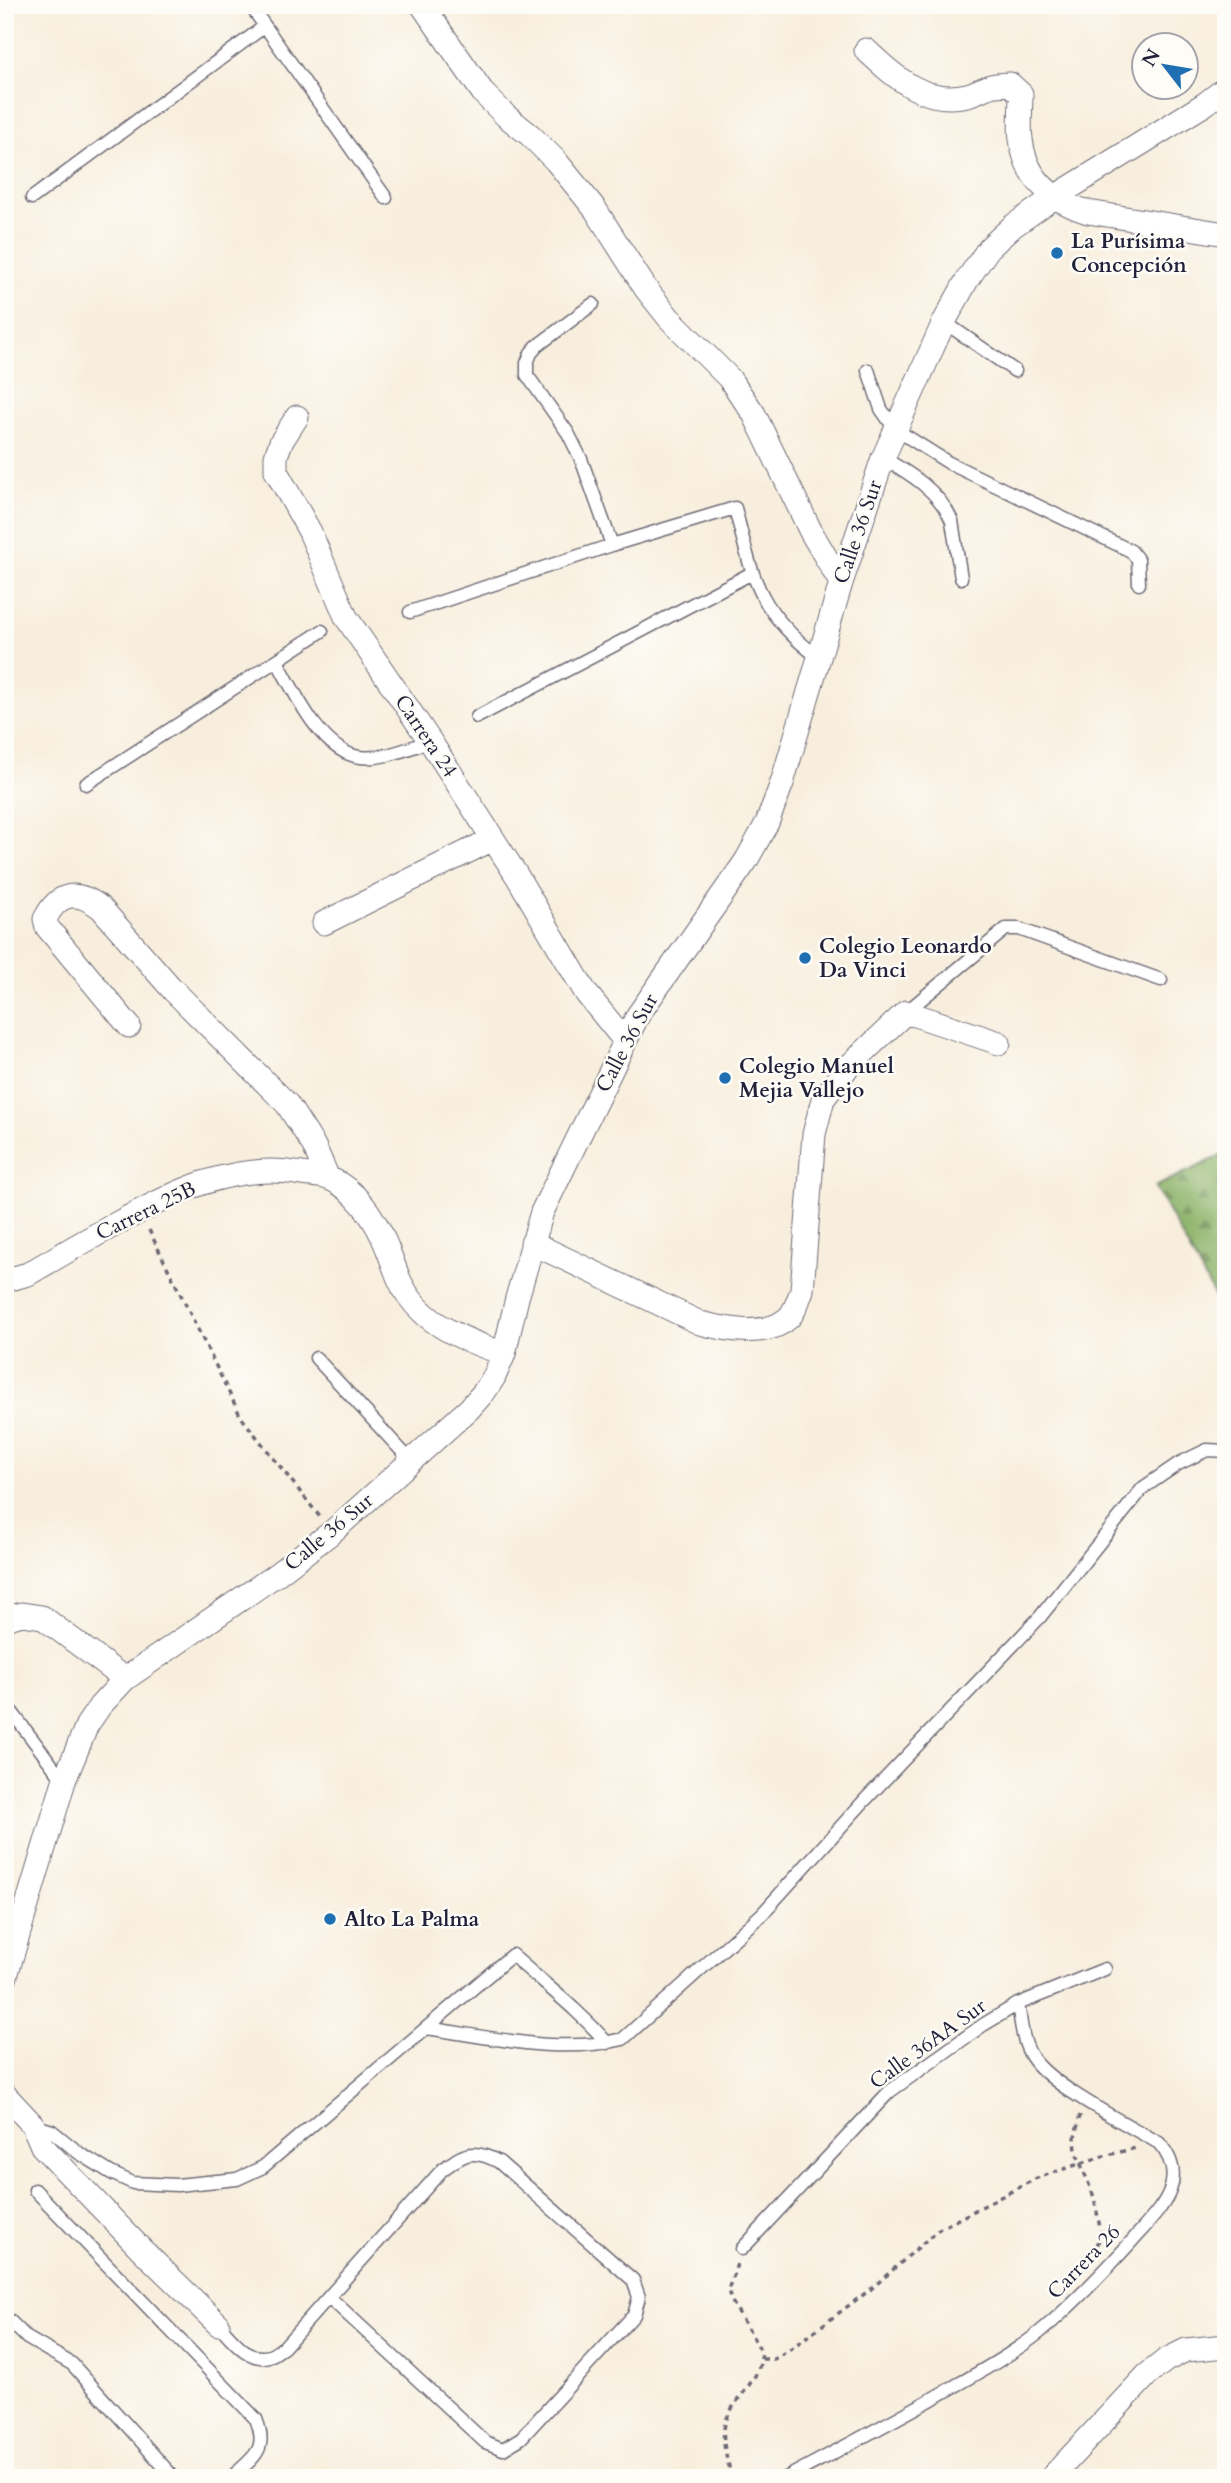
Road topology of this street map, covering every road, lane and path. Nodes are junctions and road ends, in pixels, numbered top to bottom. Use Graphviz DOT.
graph roads {
  1 [pos="250,5"];
  2 [pos="422,5"];
  3 [pos="265,26"];
  4 [pos="866,50"];
  5 [pos="1226,88"];
  6 [pos="32,198"];
  7 [pos="386,198"];
  8 [pos="1053,198"];
  9 [pos="1226,234"];
  10 [pos="593,304"];
  11 [pos="944,321"];
  12 [pos="868,370"];
  13 [pos="1014,371"];
  14 [pos="297,417"];
  15 [pos="895,429"];
  16 [pos="883,458"];
  17 [pos="612,545"];
  18 [pos="752,573"];
  19 [pos="961,578"];
  20 [pos="841,583"];
  21 [pos="1139,584"];
  22 [pos="410,612"];
  23 [pos="322,631"];
  24 [pos="818,657"];
  25 [pos="276,661"];
  26 [pos="477,717"];
  27 [pos="430,741"];
  28 [pos="86,784"];
  29 [pos="493,839"];
  30 [pos="324,923"];
  31 [pos="1161,980"];
  32 [pos="906,1012"];
  33 [pos="129,1027"];
  34 [pos="625,1041"];
  35 [pos="999,1043"];
  36 [pos="328,1178"];
  37 [pos="139,1211"];
  38 [pos="532,1243"];
  39 [pos="5,1276"];
  40 [pos="503,1354"];
  41 [pos="316,1358"];
  42 [pos="1226,1451"];
  43 [pos="411,1461"];
  44 [pos="332,1532"];
  45 [pos="5,1619"];
  46 [pos="125,1679"];
  47 [pos="5,1703"];
  48 [pos="65,1781"];
  49 [pos="1105,1969"];
  50 [pos="5,1979"];
  51 [pos="1018,2004"];
  52 [pos="426,2028"];
  53 [pos="607,2043"];
  54 [pos="5,2095"];
  55 [pos="1084,2098"];
  56 [pos="33,2125"];
  57 [pos="1159,2143"];
  58 [pos="1080,2163"];
  59 [pos="35,2190"];
  60 [pos="743,2249"];
  61 [pos="1083,2295"];
  62 [pos="329,2297"];
  63 [pos="5,2316"];
  64 [pos="218,2324"];
  65 [pos="1226,2346"];
  66 [pos="762,2359"];
  67 [pos="174,2478"];
  68 [pos="231,2478"];
  69 [pos="732,2478"];
  70 [pos="786,2478"];
  71 [pos="1051,2478"];
  1 -- 3 [label="lane"];
  2 -- 20 [label="street"];
  3 -- 6 [label="lane"];
  3 -- 7 [label="lane"];
  4 -- 8 [label="street"];
  5 -- 8 [label="street, Calle 36 Sur"];
  8 -- 9 [label="street"];
  8 -- 11 [label="street, Calle 36 Sur"];
  10 -- 17 [label="lane"];
  11 -- 13 [label="lane"];
  11 -- 15 [label="street, Calle 36 Sur"];
  12 -- 15 [label="lane"];
  14 -- 27 [label="street, Carrera 24"];
  15 -- 16 [label="street, Calle 36 Sur"];
  15 -- 21 [label="lane"];
  16 -- 19 [label="lane"];
  16 -- 20 [label="street, Calle 36 Sur"];
  17 -- 18 [label="lane"];
  17 -- 22 [label="lane"];
  18 -- 24 [label="lane"];
  18 -- 26 [label="lane"];
  20 -- 24 [label="street, Calle 36 Sur"];
  23 -- 25 [label="lane"];
  24 -- 34 [label="street, Calle 36 Sur"];
  25 -- 27 [label="lane"];
  25 -- 28 [label="lane"];
  27 -- 29 [label="street, Carrera 24"];
  29 -- 30 [label="street"];
  29 -- 34 [label="street, Carrera 24"];
  31 -- 32 [label="lane"];
  32 -- 35 [label="street"];
  32 -- 38 [label="street"];
  33 -- 36 [label="street"];
  34 -- 38 [label="street, Calle 36 Sur"];
  36 -- 37 [label="street, Carrera 25B"];
  36 -- 40 [label="street, Carrera 25B"];
  37 -- 39 [label="street, Carrera 25B"];
  37 -- 44 [label="path"];
  38 -- 40 [label="street, Calle 36 Sur"];
  40 -- 43 [label="street, Calle 36 Sur"];
  41 -- 43 [label="lane"];
  42 -- 53 [label="lane"];
  43 -- 44 [label="street, Calle 36 Sur"];
  44 -- 46 [label="street, Calle 36 Sur"];
  45 -- 46 [label="street"];
  46 -- 48 [label="street, Calle 36 Sur"];
  47 -- 48 [label="lane"];
  48 -- 50 [label="street, Calle 36 Sur"];
  49 -- 51 [label="lane, Calle 36AA Sur"];
  51 -- 55 [label="lane"];
  51 -- 60 [label="lane, Calle 36AA Sur"];
  52 -- 53 [label="lane"];
  52 -- 53 [label="lane"];
  52 -- 56 [label="lane"];
  54 -- 56 [label="street"];
  55 -- 57 [label="lane"];
  55 -- 58 [label="path"];
  56 -- 64 [label="street"];
  57 -- 58 [label="path"];
  57 -- 61 [label="lane, Carrera 26"];
  58 -- 61 [label="path"];
  58 -- 66 [label="path"];
  59 -- 68 [label="lane"];
  60 -- 66 [label="path"];
  61 -- 70 [label="lane, Carrera 26"];
  62 -- 62 [label="lane"];
  62 -- 64 [label="lane"];
  63 -- 67 [label="lane"];
  65 -- 71 [label="street"];
  66 -- 69 [label="path"];
}
